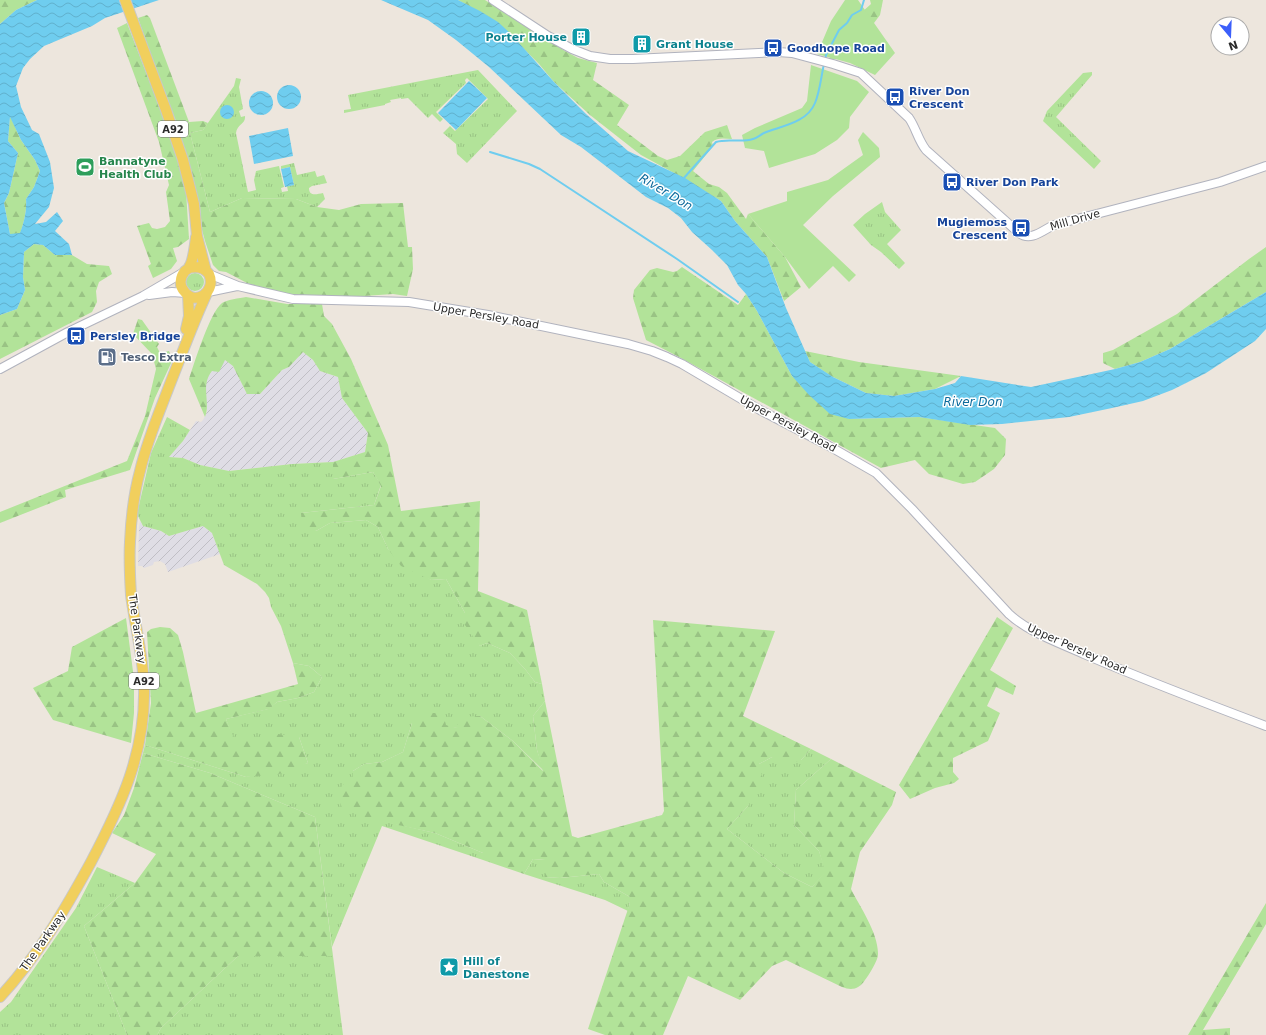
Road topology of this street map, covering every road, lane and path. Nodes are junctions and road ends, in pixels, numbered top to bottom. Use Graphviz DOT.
graph roads {
  1 [pos="125,0"];
  2 [pos="493,0"];
  3 [pos="1266,166"];
  4 [pos="197,236"];
  5 [pos="187,270"];
  6 [pos="208,272"];
  7 [pos="238,286"];
  8 [pos="208,292"];
  9 [pos="187,294"];
  10 [pos="143,296"];
  11 [pos="182,351"];
  12 [pos="0,369"];
  13 [pos="1266,726"];
  14 [pos="0,997"];
  1 -- 4 [label="main road, A92"];
  2 -- 3 [label="street, Mill Drive"];
  4 -- 5 [label="main road, A92"];
  4 -- 6 [label="main road, A92"];
  5 -- 6 [label="main road"];
  5 -- 9 [label="main road, A92"];
  5 -- 10 [label="street"];
  6 -- 7 [label="street, Upper Persley Road"];
  6 -- 8 [label="main road, A92"];
  7 -- 8 [label="street, Upper Persley Road"];
  7 -- 13 [label="street, Upper Persley Road"];
  8 -- 9 [label="main road"];
  8 -- 11 [label="main road, A92"];
  9 -- 10 [label="street"];
  9 -- 11 [label="main road, A92"];
  10 -- 12 [label="street"];
  11 -- 14 [label="main road, The Parkway / A92"];
}
